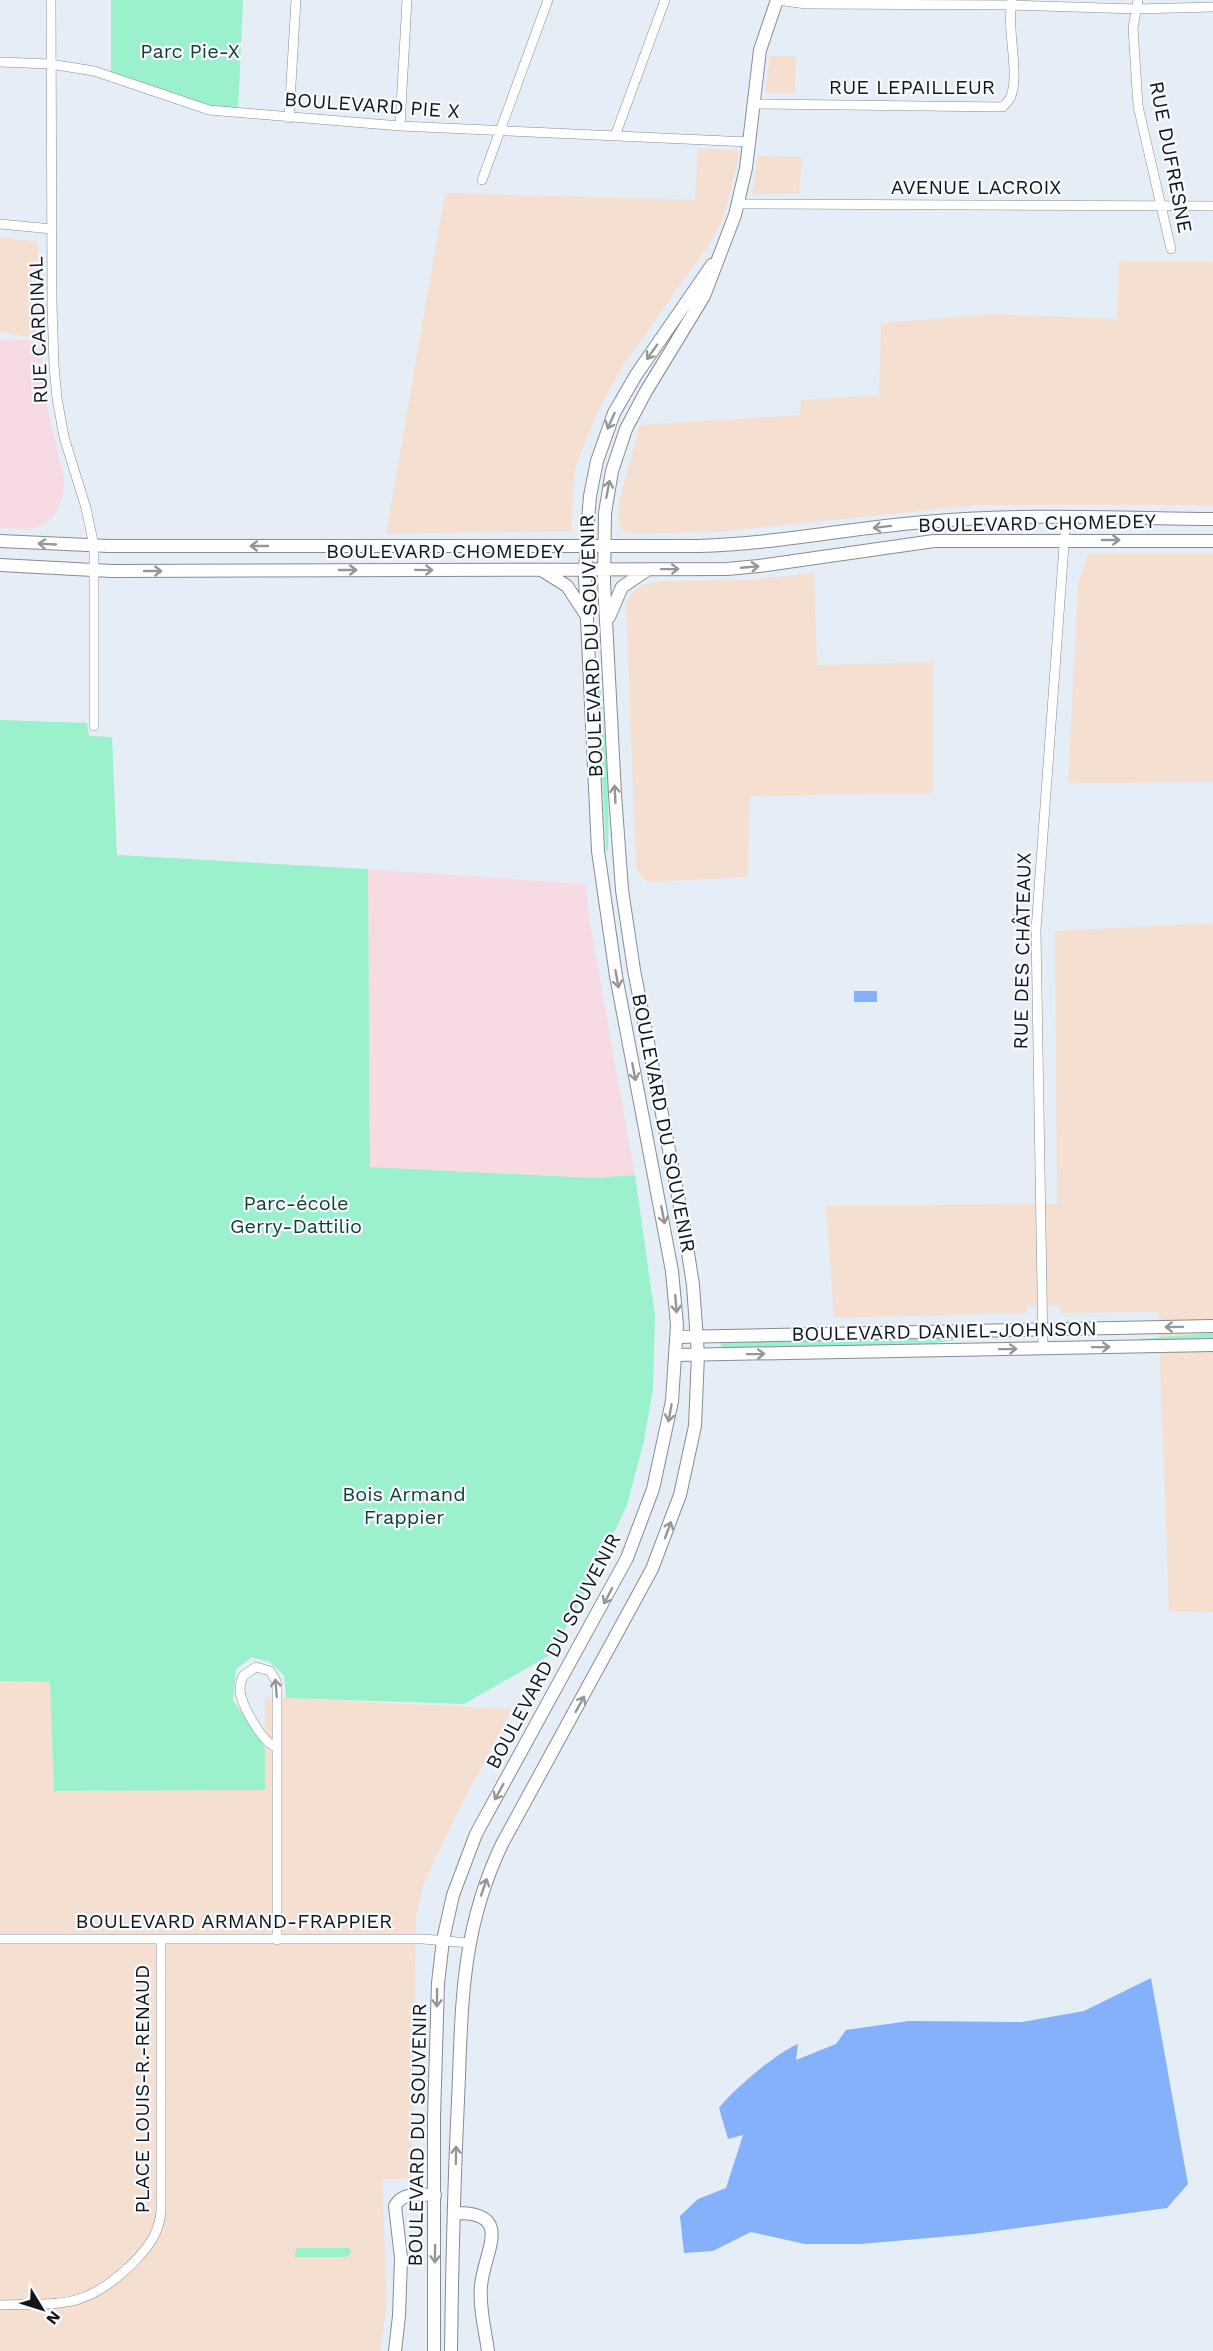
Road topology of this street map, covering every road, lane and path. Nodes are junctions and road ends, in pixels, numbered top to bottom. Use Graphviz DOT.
graph roads {
  1 [pos="51,0"];
  2 [pos="296,0"];
  3 [pos="407,0"];
  4 [pos="548,0"];
  5 [pos="665,0"];
  6 [pos="777,0"];
  7 [pos="1012,2"];
  8 [pos="1137,4"];
  9 [pos="1213,7"];
  10 [pos="0,62"];
  11 [pos="51,64"];
  12 [pos="753,104"];
  13 [pos="289,118"];
  14 [pos="400,126"];
  15 [pos="501,131"];
  16 [pos="615,136"];
  17 [pos="749,142"];
  18 [pos="482,180"];
  19 [pos="738,204"];
  20 [pos="1161,206"];
  21 [pos="1213,206"];
  22 [pos="0,224"];
  23 [pos="52,228"];
  24 [pos="724,246"];
  25 [pos="1171,249"];
  26 [pos="1066,518"];
  27 [pos="1213,519"];
  28 [pos="1066,540"];
  29 [pos="0,541"];
  30 [pos="1213,541"];
  31 [pos="94,546"];
  32 [pos="586,547"];
  33 [pos="604,547"];
  34 [pos="0,565"];
  35 [pos="648,569"];
  36 [pos="541,570"];
  37 [pos="585,570"];
  38 [pos="604,570"];
  39 [pos="95,571"];
  40 [pos="587,616"];
  41 [pos="607,624"];
  42 [pos="94,726"];
  43 [pos="1213,1326"];
  44 [pos="1042,1329"];
  45 [pos="677,1336"];
  46 [pos="697,1336"];
  47 [pos="1213,1345"];
  48 [pos="1042,1349"];
  49 [pos="676,1355"];
  50 [pos="698,1355"];
  51 [pos="276,1747"];
  52 [pos="0,1939"];
  53 [pos="161,1940"];
  54 [pos="277,1940"];
  55 [pos="442,1940"];
  56 [pos="469,1943"];
  57 [pos="435,2195"];
  58 [pos="455,2213"];
  59 [pos="0,2305"];
  60 [pos="395,2351"];
  61 [pos="434,2351"];
  62 [pos="451,2351"];
  63 [pos="489,2351"];
  1 -- 11 [label="street, RUE CARDINAL"];
  2 -- 13 [label="street"];
  3 -- 14 [label="street"];
  4 -- 15 [label="street"];
  5 -- 16 [label="street"];
  6 -- 7 [label="street"];
  6 -- 12 [label="street"];
  7 -- 8 [label="street"];
  7 -- 12 [label="street, RUE LEPAILLEUR"];
  8 -- 9 [label="street"];
  8 -- 20 [label="street, RUE DUFRESNE"];
  10 -- 11 [label="street, BOULEVARD PIE X"];
  11 -- 13 [label="street, BOULEVARD PIE X"];
  11 -- 23 [label="street, RUE CARDINAL"];
  12 -- 17 [label="street"];
  13 -- 14 [label="street, BOULEVARD PIE X"];
  14 -- 15 [label="street, BOULEVARD PIE X"];
  15 -- 16 [label="street, BOULEVARD PIE X"];
  15 -- 18 [label="street"];
  16 -- 17 [label="street, BOULEVARD PIE X"];
  17 -- 19 [label="street"];
  19 -- 20 [label="street, AVENUE LACROIX"];
  19 -- 24 [label="street"];
  20 -- 21 [label="street, AVENUE LACROIX"];
  20 -- 25 [label="street, RUE DUFRESNE"];
  22 -- 23 [label="street"];
  23 -- 31 [label="street, RUE CARDINAL"];
  24 -- 32 [label="street, BOULEVARD DU SOUVENIR, one-way"];
  33 -- 24 [label="street, BOULEVARD DU SOUVENIR, one-way"];
  26 -- 27 [label="street, BOULEVARD CHOMEDEY"];
  26 -- 28 [label="street, RUE DES CHÂTEAUX"];
  26 -- 33 [label="street, BOULEVARD CHOMEDEY, one-way"];
  28 -- 30 [label="street, BOULEVARD CHOMEDEY, one-way"];
  35 -- 28 [label="street, BOULEVARD CHOMEDEY, one-way"];
  28 -- 44 [label="street, RUE DES CHÂTEAUX"];
  31 -- 29 [label="street, BOULEVARD CHOMEDEY, one-way"];
  32 -- 31 [label="street, BOULEVARD CHOMEDEY, one-way"];
  31 -- 39 [label="street, RUE CARDINAL"];
  32 -- 33 [label="street, BOULEVARD CHOMEDEY"];
  32 -- 37 [label="street, BOULEVARD DU SOUVENIR"];
  33 -- 38 [label="street, BOULEVARD DU SOUVENIR"];
  34 -- 39 [label="street, BOULEVARD CHOMEDEY"];
  35 -- 38 [label="street, BOULEVARD CHOMEDEY"];
  35 -- 41 [label="street"];
  36 -- 37 [label="street, BOULEVARD CHOMEDEY"];
  39 -- 36 [label="street, BOULEVARD CHOMEDEY, one-way"];
  36 -- 40 [label="street"];
  37 -- 38 [label="street, BOULEVARD CHOMEDEY"];
  37 -- 40 [label="street, BOULEVARD DU SOUVENIR"];
  38 -- 41 [label="street, BOULEVARD DU SOUVENIR"];
  39 -- 42 [label="street, RUE CARDINAL"];
  40 -- 45 [label="street, BOULEVARD DU SOUVENIR, one-way"];
  46 -- 41 [label="street, BOULEVARD DU SOUVENIR, one-way"];
  43 -- 44 [label="street, BOULEVARD DANIEL-JOHNSON, one-way"];
  44 -- 46 [label="street, BOULEVARD DANIEL-JOHNSON"];
  44 -- 48 [label="street, RUE DES CHÂTEAUX"];
  45 -- 46 [label="street, BOULEVARD DANIEL-JOHNSON"];
  45 -- 49 [label="street, BOULEVARD DU SOUVENIR"];
  46 -- 50 [label="street, BOULEVARD DU SOUVENIR"];
  48 -- 47 [label="street, BOULEVARD DANIEL-JOHNSON, one-way"];
  50 -- 48 [label="street, BOULEVARD DANIEL-JOHNSON, one-way"];
  49 -- 50 [label="street, BOULEVARD DANIEL-JOHNSON"];
  49 -- 55 [label="street, BOULEVARD DU SOUVENIR, one-way"];
  56 -- 50 [label="street, BOULEVARD DU SOUVENIR, one-way"];
  51 -- 51 [label="street, one-way"];
  51 -- 54 [label="street"];
  52 -- 53 [label="street, BOULEVARD ARMAND-FRAPPIER"];
  53 -- 54 [label="street, BOULEVARD ARMAND-FRAPPIER"];
  53 -- 59 [label="street, PLACE LOUIS-R.-RENAUD"];
  54 -- 55 [label="street, BOULEVARD ARMAND-FRAPPIER"];
  55 -- 56 [label="street, BOULEVARD ARMAND-FRAPPIER"];
  55 -- 57 [label="street, BOULEVARD DU SOUVENIR, one-way"];
  58 -- 56 [label="street, BOULEVARD DU SOUVENIR, one-way"];
  57 -- 60 [label="street"];
  57 -- 61 [label="street, BOULEVARD DU SOUVENIR, one-way"];
  58 -- 62 [label="street, BOULEVARD DU SOUVENIR"];
  58 -- 63 [label="street"];
}
